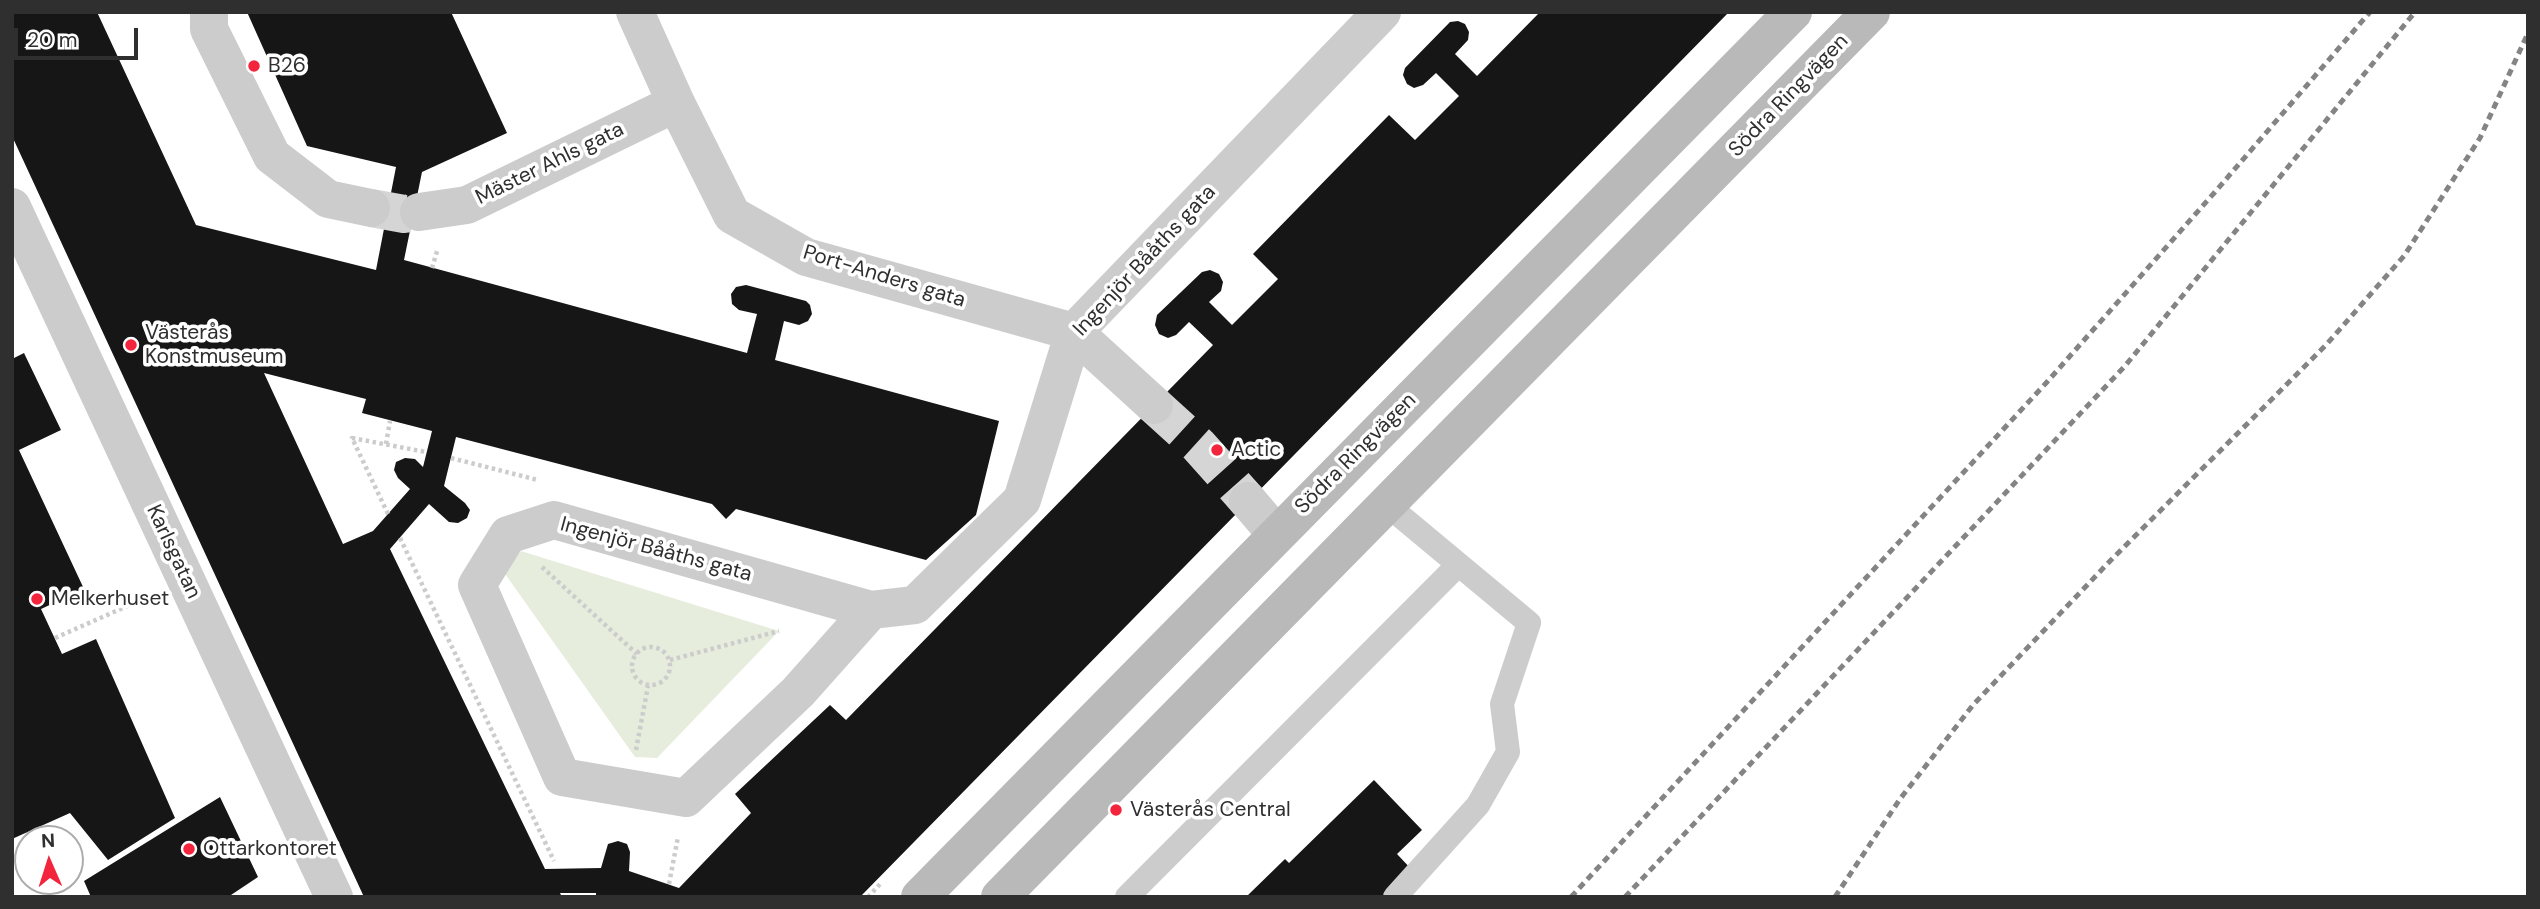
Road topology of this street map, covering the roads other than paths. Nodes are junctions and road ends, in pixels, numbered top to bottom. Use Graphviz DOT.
graph roads {
  1 [pos="209,12"];
  2 [pos="635,12"];
  3 [pos="1382,12"];
  4 [pos="1793,12"];
  5 [pos="1871,12"];
  6 [pos="676,103"];
  7 [pos="12,207"];
  8 [pos="371,208"];
  9 [pos="419,212"];
  10 [pos="1074,332"];
  11 [pos="1154,405"];
  12 [pos="1248,502"];
  13 [pos="1386,504"];
  14 [pos="1276,534"];
  15 [pos="1458,565"];
  16 [pos="1321,568"];
  17 [pos="872,610"];
  18 [pos="334,897"];
  19 [pos="920,897"];
  20 [pos="1000,897"];
  21 [pos="1127,897"];
  22 [pos="1395,897"];
  1 -- 8 [label="street"];
  2 -- 6 [label="street, Port-Anders gata"];
  3 -- 10 [label="street, Ingenjör Bååths gata"];
  4 -- 14 [label="main road, Södra Ringvägen"];
  5 -- 13 [label="main road, Södra Ringvägen"];
  6 -- 9 [label="street, Mäster Ahls gata"];
  6 -- 10 [label="street, Port-Anders gata"];
  7 -- 18 [label="street, Karlsgatan"];
  10 -- 11 [label="street, Port-Anders gata"];
  10 -- 17 [label="street, Ingenjör Bååths gata"];
  12 -- 14 [label="street"];
  13 -- 15 [label="lane"];
  13 -- 16 [label="main road, Södra Ringvägen"];
  14 -- 16 [label="main road"];
  14 -- 19 [label="main road, Södra Ringvägen"];
  15 -- 21 [label="lane"];
  15 -- 22 [label="lane"];
  16 -- 20 [label="main road, Södra Ringvägen"];
  17 -- 17 [label="street, Ingenjör Bååths gata"];
}
